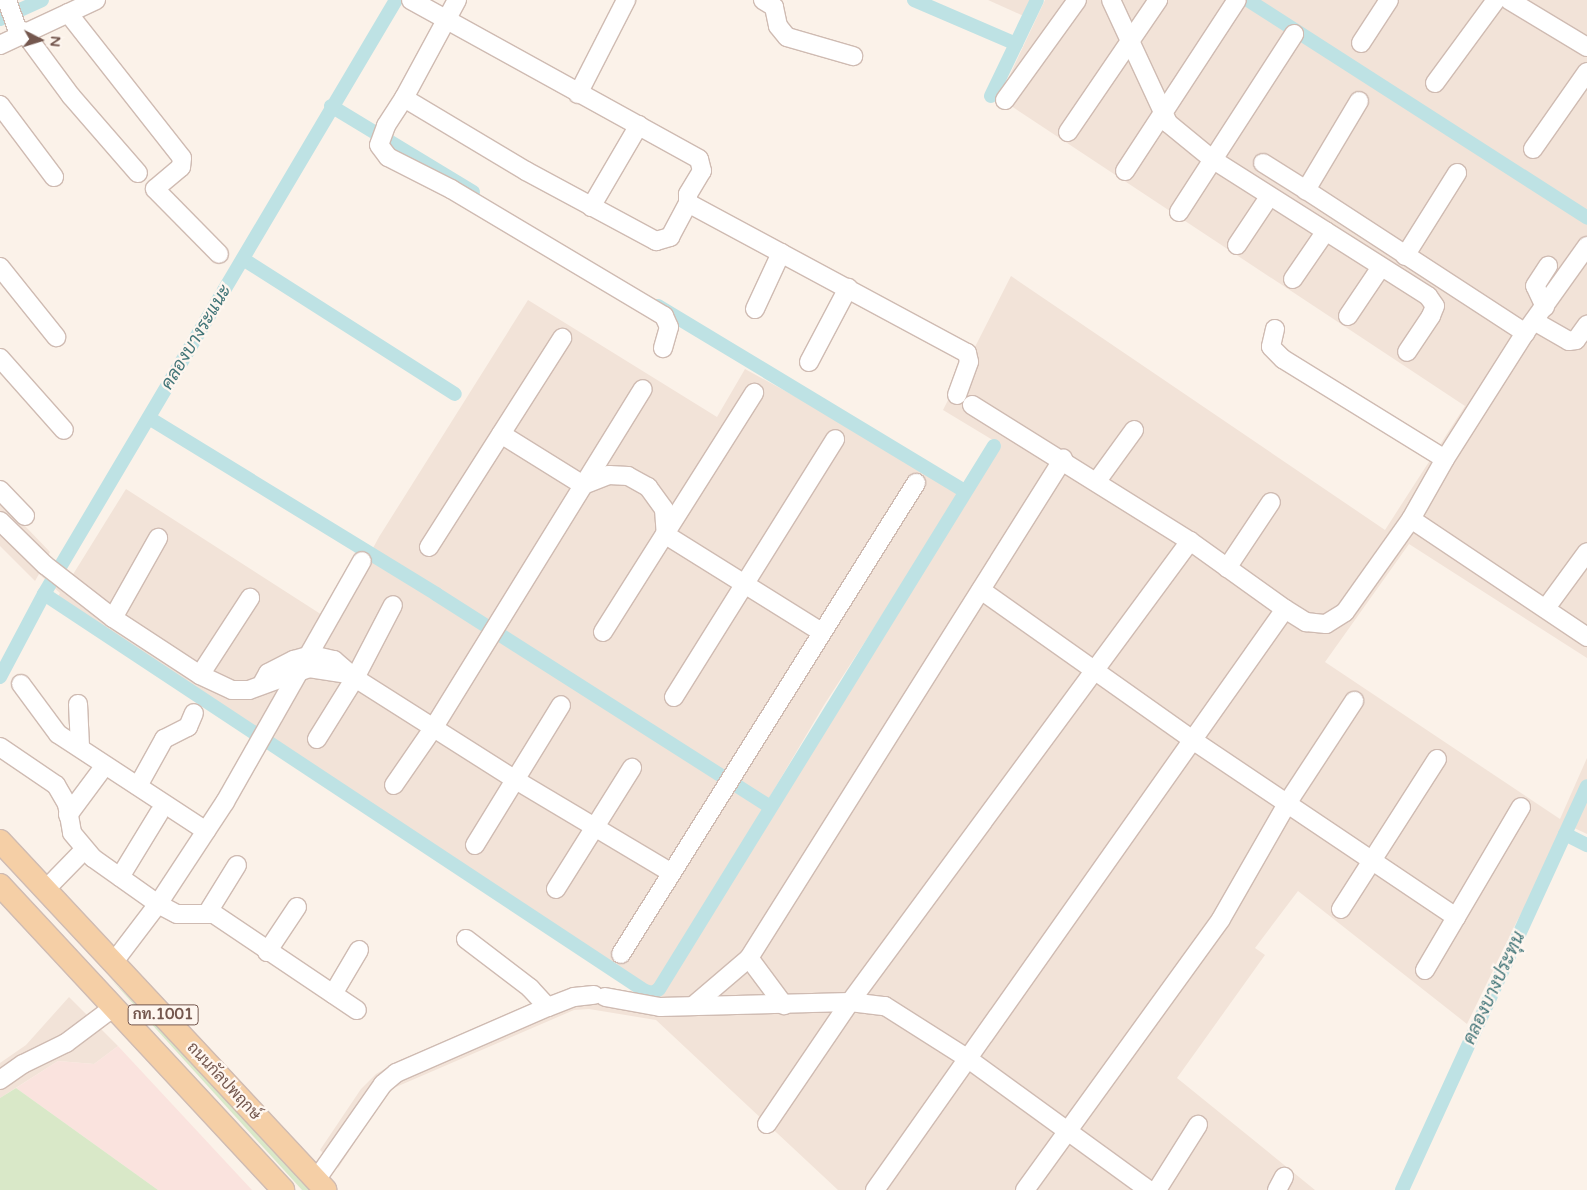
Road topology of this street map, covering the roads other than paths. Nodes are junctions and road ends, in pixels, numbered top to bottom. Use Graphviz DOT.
graph roads {
  1 [pos="96,0"];
  2 [pos="457,0"];
  3 [pos="626,0"];
  4 [pos="764,0"];
  5 [pos="1077,0"];
  6 [pos="1111,0"];
  7 [pos="1158,0"];
  8 [pos="1237,0"];
  9 [pos="1389,0"];
  10 [pos="1496,0"];
  11 [pos="1509,0"];
  12 [pos="411,1"];
  13 [pos="13,13"];
  14 [pos="68,13"];
  15 [pos="446,20"];
  16 [pos="1294,34"];
  17 [pos="1131,42"];
  18 [pos="1361,42"];
  19 [pos="0,45"];
  20 [pos="1587,47"];
  21 [pos="853,56"];
  22 [pos="1587,72"];
  23 [pos="1435,83"];
  24 [pos="578,94"];
  25 [pos="404,98"];
  26 [pos="1006,100"];
  27 [pos="1359,101"];
  28 [pos="0,105"];
  29 [pos="1163,114"];
  30 [pos="638,126"];
  31 [pos="1068,132"];
  32 [pos="1533,149"];
  33 [pos="1212,159"];
  34 [pos="1263,163"];
  35 [pos="1125,170"];
  36 [pos="138,173"];
  37 [pos="1457,173"];
  38 [pos="54,177"];
  39 [pos="1306,190"];
  40 [pos="1270,197"];
  41 [pos="688,204"];
  42 [pos="591,207"];
  43 [pos="1179,212"];
  44 [pos="1326,231"];
  45 [pos="1237,245"];
  46 [pos="1587,246"];
  47 [pos="781,252"];
  48 [pos="220,254"];
  49 [pos="1405,256"];
  50 [pos="1548,266"];
  51 [pos="0,267"];
  52 [pos="1381,267"];
  53 [pos="1580,270"];
  54 [pos="1293,279"];
  55 [pos="848,288"];
  56 [pos="1545,306"];
  57 [pos="755,309"];
  58 [pos="1348,316"];
  59 [pos="1587,325"];
  60 [pos="1530,327"];
  61 [pos="1275,329"];
  62 [pos="56,337"];
  63 [pos="562,338"];
  64 [pos="663,348"];
  65 [pos="1407,352"];
  66 [pos="0,358"];
  67 [pos="809,362"];
  68 [pos="643,389"];
  69 [pos="754,393"];
  70 [pos="956,395"];
  71 [pos="972,405"];
  72 [pos="64,430"];
  73 [pos="1134,430"];
  74 [pos="501,434"];
  75 [pos="835,438"];
  76 [pos="1062,459"];
  77 [pos="1445,460"];
  78 [pos="1097,481"];
  79 [pos="916,483"];
  80 [pos="583,485"];
  81 [pos="0,490"];
  82 [pos="1271,502"];
  83 [pos="25,516"];
  84 [pos="1411,519"];
  85 [pos="0,521"];
  86 [pos="666,535"];
  87 [pos="158,538"];
  88 [pos="1190,540"];
  89 [pos="429,547"];
  90 [pos="1587,552"];
  91 [pos="362,561"];
  92 [pos="1227,568"];
  93 [pos="744,585"];
  94 [pos="981,590"];
  95 [pos="250,598"];
  96 [pos="393,605"];
  97 [pos="1546,608"];
  98 [pos="1285,609"];
  99 [pos="114,618"];
  100 [pos="603,632"];
  101 [pos="821,632"];
  102 [pos="1587,637"];
  103 [pos="302,663"];
  104 [pos="1096,672"];
  105 [pos="200,675"];
  106 [pos="352,675"];
  107 [pos="21,684"];
  108 [pos="674,697"];
  109 [pos="1354,701"];
  110 [pos="78,704"];
  111 [pos="561,705"];
  112 [pos="194,713"];
  113 [pos="434,727"];
  114 [pos="317,739"];
  115 [pos="1194,741"];
  116 [pos="0,747"];
  117 [pos="80,747"];
  118 [pos="1437,759"];
  119 [pos="632,768"];
  120 [pos="100,772"];
  121 [pos="514,779"];
  122 [pos="394,785"];
  123 [pos="138,786"];
  124 [pos="1288,802"];
  125 [pos="1520,807"];
  126 [pos="159,813"];
  127 [pos="68,815"];
  128 [pos="595,826"];
  129 [pos="206,831"];
  130 [pos="0,841"];
  131 [pos="475,844"];
  132 [pos="84,850"];
  133 [pos="1372,863"];
  134 [pos="236,866"];
  135 [pos="670,872"];
  136 [pos="120,877"];
  137 [pos="0,885"];
  138 [pos="46,889"];
  139 [pos="556,889"];
  140 [pos="158,904"];
  141 [pos="297,907"];
  142 [pos="1341,910"];
  143 [pos="208,912"];
  144 [pos="1456,917"];
  145 [pos="466,939"];
  146 [pos="359,950"];
  147 [pos="267,952"];
  148 [pos="621,954"];
  149 [pos="749,958"];
  150 [pos="113,963"];
  151 [pos="1425,970"];
  152 [pos="333,994"];
  153 [pos="850,1002"];
  154 [pos="694,1005"];
  155 [pos="784,1005"];
  156 [pos="114,1007"];
  157 [pos="548,1008"];
  158 [pos="357,1010"];
  159 [pos="966,1058"];
  160 [pos="0,1080"];
  161 [pos="767,1124"];
  162 [pos="1198,1125"];
  163 [pos="1066,1129"];
  164 [pos="321,1185"];
  165 [pos="283,1190"];
  166 [pos="875,1190"];
  167 [pos="1025,1190"];
  168 [pos="1149,1190"];
  169 [pos="1157,1190"];
  1 -- 14 [label="street"];
  2 -- 15 [label="street"];
  3 -- 24 [label="street"];
  4 -- 21 [label="street"];
  5 -- 26 [label="street"];
  6 -- 17 [label="street"];
  7 -- 17 [label="street"];
  8 -- 29 [label="street"];
  9 -- 18 [label="street"];
  10 -- 23 [label="street"];
  11 -- 20 [label="street"];
  12 -- 15 [label="street"];
  13 -- 14 [label="street"];
  13 -- 19 [label="street"];
  13 -- 36 [label="street"];
  14 -- 48 [label="street"];
  15 -- 24 [label="street"];
  15 -- 25 [label="street"];
  16 -- 33 [label="street"];
  17 -- 29 [label="street"];
  17 -- 31 [label="street"];
  22 -- 32 [label="street"];
  24 -- 30 [label="street"];
  25 -- 42 [label="street"];
  25 -- 64 [label="street"];
  27 -- 39 [label="street"];
  28 -- 38 [label="street"];
  29 -- 33 [label="street"];
  29 -- 35 [label="street"];
  30 -- 41 [label="street"];
  30 -- 42 [label="street"];
  33 -- 40 [label="street"];
  33 -- 43 [label="street"];
  34 -- 39 [label="street"];
  37 -- 49 [label="street"];
  39 -- 49 [label="street"];
  40 -- 44 [label="street"];
  40 -- 45 [label="street"];
  41 -- 42 [label="street"];
  41 -- 47 [label="street"];
  44 -- 52 [label="street"];
  44 -- 54 [label="street"];
  46 -- 53 [label="street"];
  47 -- 55 [label="street"];
  47 -- 57 [label="street"];
  49 -- 60 [label="street"];
  50 -- 56 [label="street"];
  51 -- 62 [label="street"];
  52 -- 58 [label="street"];
  52 -- 65 [label="street"];
  53 -- 56 [label="street"];
  55 -- 67 [label="street"];
  55 -- 70 [label="street"];
  56 -- 60 [label="street"];
  59 -- 60 [label="street"];
  60 -- 77 [label="street"];
  61 -- 77 [label="street"];
  63 -- 74 [label="street"];
  66 -- 72 [label="street"];
  68 -- 80 [label="street"];
  69 -- 86 [label="street"];
  71 -- 76 [label="street"];
  73 -- 78 [label="street"];
  74 -- 80 [label="street"];
  74 -- 89 [label="street"];
  75 -- 93 [label="street"];
  76 -- 78 [label="street"];
  76 -- 94 [label="street"];
  77 -- 84 [label="street"];
  78 -- 88 [label="street"];
  79 -- 101 [label="street"];
  80 -- 86 [label="street"];
  80 -- 113 [label="street"];
  81 -- 83 [label="street"];
  82 -- 92 [label="street"];
  84 -- 97 [label="street"];
  84 -- 98 [label="street"];
  85 -- 99 [label="street"];
  86 -- 93 [label="street"];
  86 -- 100 [label="street"];
  87 -- 99 [label="street"];
  88 -- 92 [label="street"];
  88 -- 104 [label="street"];
  90 -- 97 [label="street"];
  91 -- 103 [label="street"];
  92 -- 98 [label="street"];
  93 -- 101 [label="street"];
  93 -- 108 [label="street"];
  94 -- 104 [label="street"];
  94 -- 149 [label="street"];
  95 -- 105 [label="street"];
  96 -- 106 [label="street"];
  97 -- 102 [label="street"];
  98 -- 115 [label="street"];
  99 -- 105 [label="street"];
  101 -- 135 [label="street"];
  103 -- 105 [label="street"];
  103 -- 106 [label="street"];
  103 -- 129 [label="street"];
  104 -- 115 [label="street"];
  104 -- 153 [label="street"];
  106 -- 113 [label="street"];
  106 -- 114 [label="street"];
  107 -- 117 [label="street"];
  109 -- 124 [label="street"];
  110 -- 117 [label="street"];
  111 -- 121 [label="street"];
  112 -- 123 [label="street"];
  113 -- 121 [label="street"];
  113 -- 122 [label="street"];
  115 -- 124 [label="street"];
  115 -- 159 [label="street"];
  116 -- 127 [label="street"];
  117 -- 123 [label="street"];
  118 -- 133 [label="street"];
  119 -- 128 [label="street"];
  120 -- 127 [label="street"];
  121 -- 128 [label="street"];
  121 -- 131 [label="street"];
  123 -- 129 [label="street"];
  124 -- 133 [label="street"];
  124 -- 163 [label="street"];
  125 -- 144 [label="street"];
  126 -- 136 [label="street"];
  127 -- 132 [label="street"];
  128 -- 135 [label="street"];
  128 -- 139 [label="street"];
  129 -- 140 [label="street"];
  130 -- 138 [label="main road, ถนนกัลปพฤกษ์ / กท.1001"];
  132 -- 136 [label="street"];
  132 -- 138 [label="street"];
  133 -- 142 [label="street"];
  133 -- 144 [label="street"];
  134 -- 143 [label="street"];
  135 -- 148 [label="street"];
  136 -- 140 [label="street"];
  137 -- 156 [label="main road, ถนนกัลปพฤกษ์ / กท.1001"];
  138 -- 150 [label="main road, ถนนกัลปพฤกษ์ / กท.1001"];
  140 -- 143 [label="street"];
  140 -- 150 [label="street"];
  141 -- 147 [label="street"];
  143 -- 147 [label="street"];
  144 -- 151 [label="street"];
  145 -- 157 [label="street"];
  146 -- 152 [label="street"];
  147 -- 152 [label="street"];
  149 -- 154 [label="street"];
  149 -- 155 [label="street"];
  150 -- 164 [label="main road, ถนนกัลปพฤกษ์ / กท.1001"];
  152 -- 158 [label="street"];
  153 -- 155 [label="street"];
  153 -- 159 [label="street"];
  153 -- 161 [label="street"];
  154 -- 155 [label="street"];
  154 -- 157 [label="street"];
  156 -- 160 [label="street"];
  156 -- 165 [label="main road, ถนนกัลปพฤกษ์ / กท.1001"];
  157 -- 164 [label="street"];
  159 -- 163 [label="street"];
  159 -- 166 [label="street"];
  162 -- 169 [label="street"];
  163 -- 167 [label="street"];
  163 -- 168 [label="street"];
}
